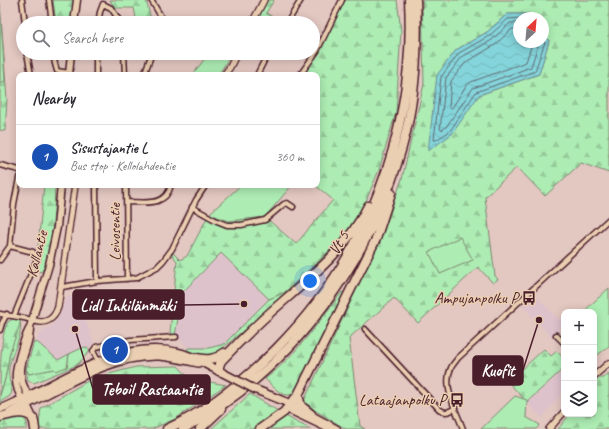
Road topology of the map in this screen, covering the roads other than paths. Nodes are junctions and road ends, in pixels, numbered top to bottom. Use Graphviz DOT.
graph roads {
  1 [pos="22,0"];
  2 [pos="49,0"];
  3 [pos="77,0"];
  4 [pos="151,0"];
  5 [pos="264,0"];
  6 [pos="301,0"];
  7 [pos="342,0"];
  8 [pos="409,0"];
  9 [pos="416,0"];
  10 [pos="24,16"];
  11 [pos="51,16"];
  12 [pos="75,16"];
  13 [pos="99,16"];
  14 [pos="117,16"];
  15 [pos="161,16"];
  16 [pos="256,16"];
  17 [pos="291,16"];
  18 [pos="320,45"];
  19 [pos="28,60"];
  20 [pos="54,60"];
  21 [pos="71,60"];
  22 [pos="96,60"];
  23 [pos="124,60"];
  24 [pos="149,60"];
  25 [pos="234,60"];
  26 [pos="265,60"];
  27 [pos="311,60"];
  28 [pos="30,72"];
  29 [pos="61,72"];
  30 [pos="70,72"];
  31 [pos="96,72"];
  32 [pos="125,72"];
  33 [pos="145,72"];
  34 [pos="226,72"];
  35 [pos="259,72"];
  36 [pos="302,72"];
  37 [pos="0,165"];
  38 [pos="16,169"];
  39 [pos="385,174"];
  40 [pos="394,175"];
  41 [pos="17,188"];
  42 [pos="61,188"];
  43 [pos="75,188"];
  44 [pos="96,188"];
  45 [pos="126,188"];
  46 [pos="171,188"];
  47 [pos="204,188"];
  48 [pos="127,202"];
  49 [pos="192,207"];
  50 [pos="293,207"];
  51 [pos="609,219"];
  52 [pos="10,246"];
  53 [pos="0,260"];
  54 [pos="127,279"];
  55 [pos="97,281"];
  56 [pos="62,287"];
  57 [pos="0,314"];
  58 [pos="7,314"];
  59 [pos="14,316"];
  60 [pos="32,320"];
  61 [pos="262,320"];
  62 [pos="0,330"];
  63 [pos="365,330"];
  64 [pos="556,335"];
  65 [pos="176,337"];
  66 [pos="561,340"];
  67 [pos="196,358"];
  68 [pos="609,363"];
  69 [pos="204,364"];
  70 [pos="100,365"];
  71 [pos="221,372"];
  72 [pos="597,373"];
  73 [pos="298,395"];
  74 [pos="230,400"];
  75 [pos="27,401"];
  76 [pos="289,406"];
  77 [pos="455,408"];
  78 [pos="0,409"];
  79 [pos="311,414"];
  80 [pos="561,415"];
  81 [pos="0,417"];
  82 [pos="32,418"];
  83 [pos="35,429"];
  84 [pos="167,429"];
  85 [pos="183,429"];
  86 [pos="200,429"];
  87 [pos="260,429"];
  88 [pos="329,429"];
  89 [pos="337,429"];
  90 [pos="463,429"];
  91 [pos="549,429"];
  1 -- 10 [label="street"];
  2 -- 11 [label="street"];
  3 -- 12 [label="main road"];
  4 -- 15 [label="street"];
  5 -- 16 [label="street"];
  6 -- 17 [label="street"];
  7 -- 18 [label="street"];
  8 -- 39 [label="highway, Vt 5"];
  9 -- 40 [label="highway, Vt 5"];
  13 -- 14 [label="street"];
  19 -- 28 [label="street"];
  20 -- 29 [label="street"];
  21 -- 30 [label="main road"];
  22 -- 31 [label="street"];
  23 -- 32 [label="street"];
  24 -- 33 [label="street"];
  25 -- 34 [label="street"];
  26 -- 35 [label="street"];
  27 -- 36 [label="street"];
  37 -- 38 [label="street"];
  39 -- 61 [label="highway"];
  39 -- 84 [label="highway, Vt 5"];
  40 -- 73 [label="highway"];
  40 -- 74 [label="highway, Vt 5"];
  41 -- 52 [label="street"];
  42 -- 60 [label="main road, Kallantie"];
  43 -- 56 [label="street"];
  44 -- 55 [label="street"];
  45 -- 48 [label="street, Leivosentie"];
  46 -- 48 [label="street"];
  47 -- 49 [label="street"];
  48 -- 54 [label="street, Leivosentie"];
  49 -- 50 [label="street"];
  49 -- 54 [label="street"];
  51 -- 77 [label="street"];
  52 -- 53 [label="street"];
  52 -- 59 [label="street"];
  54 -- 55 [label="street"];
  55 -- 56 [label="street"];
  56 -- 60 [label="street"];
  57 -- 58 [label="street"];
  58 -- 59 [label="street"];
  58 -- 62 [label="street"];
  59 -- 60 [label="street"];
  60 -- 75 [label="main road, Kallantie"];
  61 -- 67 [label="highway"];
  61 -- 71 [label="highway"];
  63 -- 77 [label="street"];
  64 -- 66 [label="street"];
  65 -- 70 [label="street"];
  67 -- 69 [label="main road"];
  67 -- 70 [label="main road"];
  68 -- 72 [label="street"];
  69 -- 70 [label="main road"];
  69 -- 71 [label="main road"];
  70 -- 75 [label="main road"];
  71 -- 76 [label="main road, bridge"];
  73 -- 76 [label="highway"];
  73 -- 79 [label="highway"];
  74 -- 85 [label="highway, Vt 5"];
  74 -- 86 [label="highway"];
  75 -- 78 [label="main road"];
  75 -- 81 [label="main road"];
  75 -- 82 [label="highway"];
  76 -- 79 [label="main road"];
  76 -- 87 [label="highway"];
  76 -- 88 [label="main road"];
  77 -- 90 [label="street"];
  79 -- 89 [label="main road"];
  80 -- 91 [label="street"];
  81 -- 82 [label="highway"];
  82 -- 83 [label="highway"];
}
